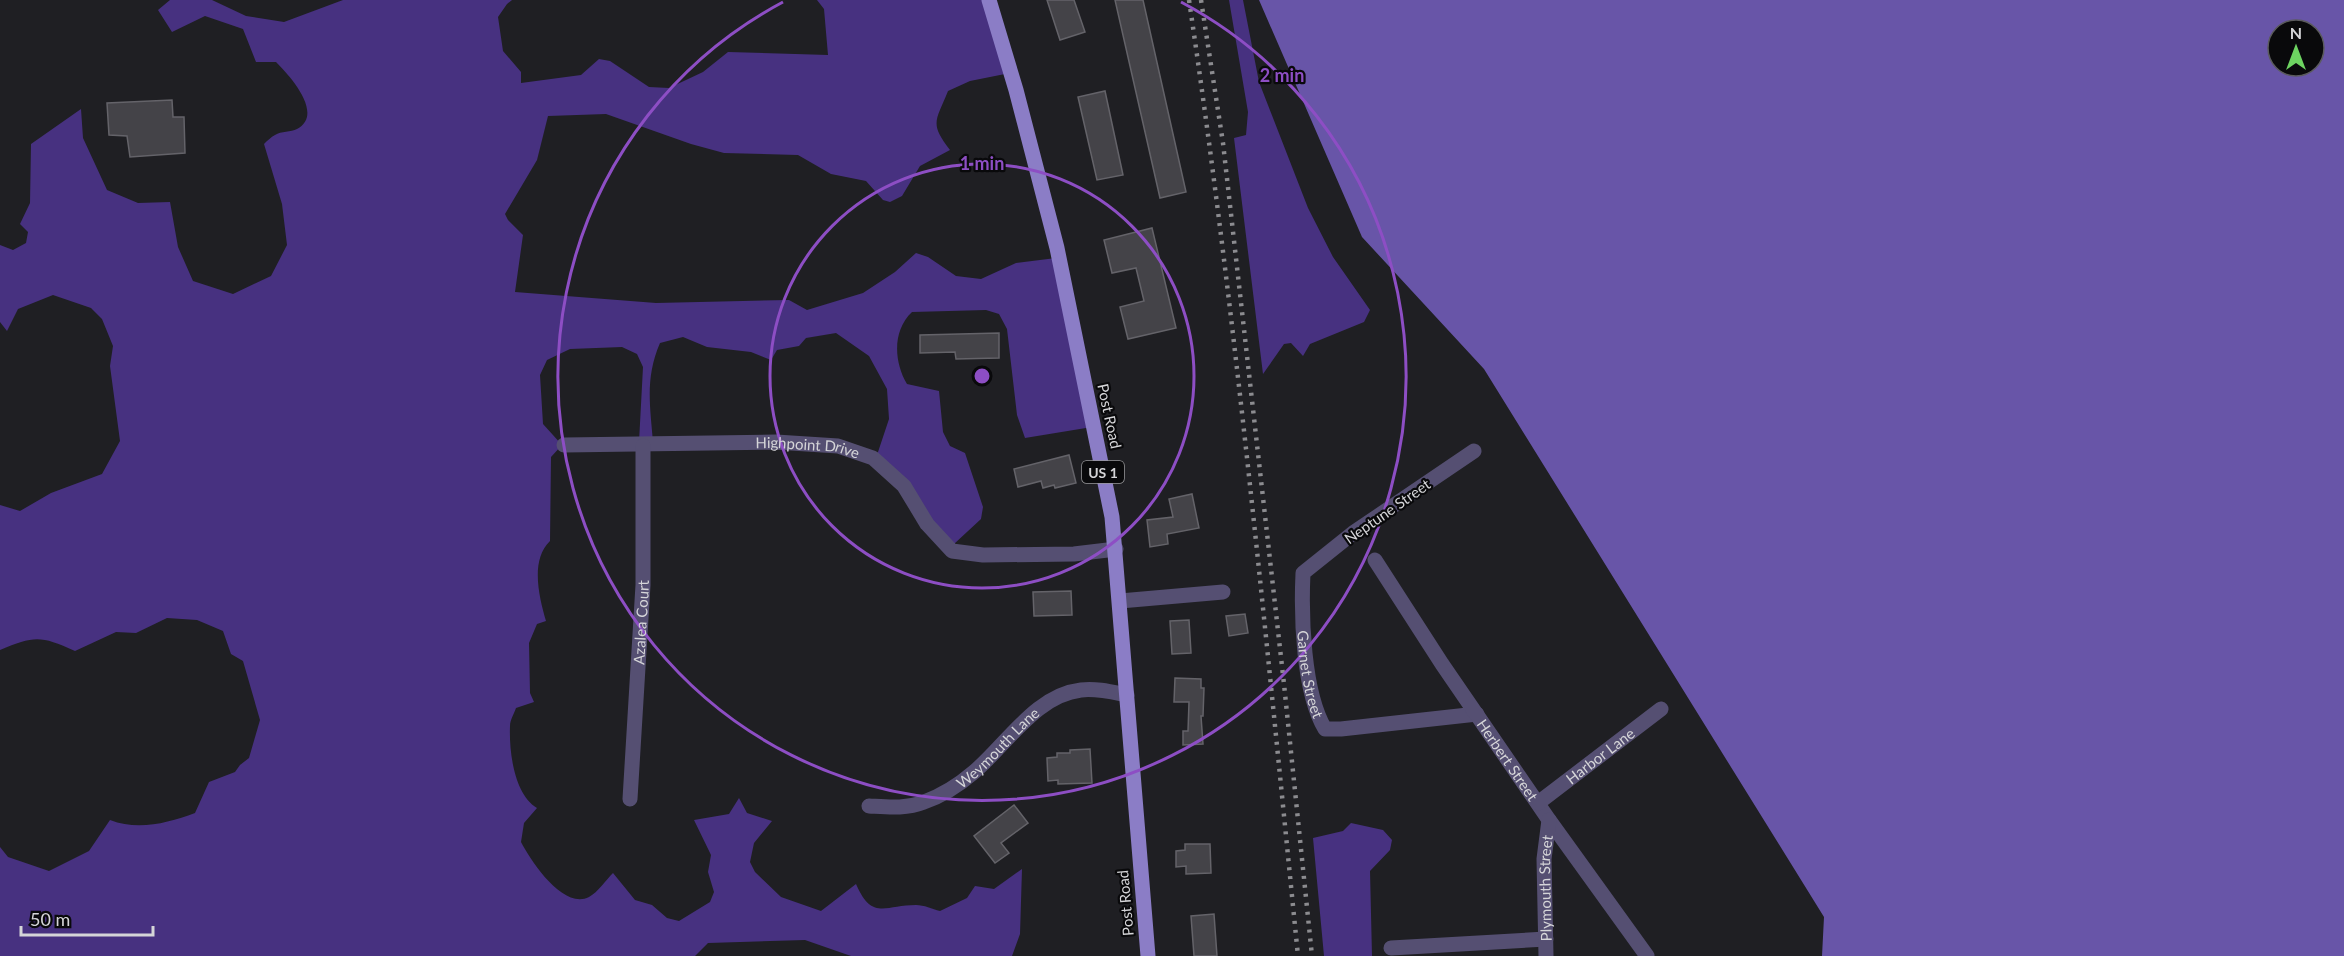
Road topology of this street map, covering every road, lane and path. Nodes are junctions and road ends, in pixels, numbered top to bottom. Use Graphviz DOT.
graph roads {
  1 [pos="989,0"];
  2 [pos="564,445"];
  3 [pos="643,446"];
  4 [pos="1474,451"];
  5 [pos="1116,549"];
  6 [pos="1375,560"];
  7 [pos="1303,573"];
  8 [pos="1223,592"];
  9 [pos="1120,601"];
  10 [pos="1127,695"];
  11 [pos="1661,709"];
  12 [pos="1477,714"];
  13 [pos="630,799"];
  14 [pos="1538,803"];
  15 [pos="869,806"];
  16 [pos="1549,820"];
  17 [pos="1545,939"];
  18 [pos="1390,948"];
  19 [pos="1148,956"];
  20 [pos="1546,956"];
  21 [pos="1647,956"];
  1 -- 5 [label="main road, Post Road / US 1"];
  2 -- 3 [label="street, Highpoint Drive"];
  3 -- 5 [label="street, Highpoint Drive"];
  3 -- 13 [label="street, Azalea Court"];
  4 -- 7 [label="street, Neptune Street"];
  5 -- 9 [label="main road, Post Road / US 1"];
  6 -- 12 [label="street, Herbert Street"];
  7 -- 12 [label="street, Garnet Street"];
  8 -- 9 [label="street"];
  9 -- 10 [label="main road, Post Road / US 1"];
  10 -- 15 [label="street, Weymouth Lane"];
  10 -- 19 [label="main road, Post Road / US 1"];
  11 -- 14 [label="street, Harbor Lane"];
  12 -- 14 [label="street, Herbert Street"];
  14 -- 16 [label="street, Herbert Street"];
  16 -- 17 [label="street, Plymouth Street"];
  16 -- 21 [label="street, Herbert Street"];
  17 -- 18 [label="street"];
  17 -- 20 [label="street, Plymouth Street"];
}
